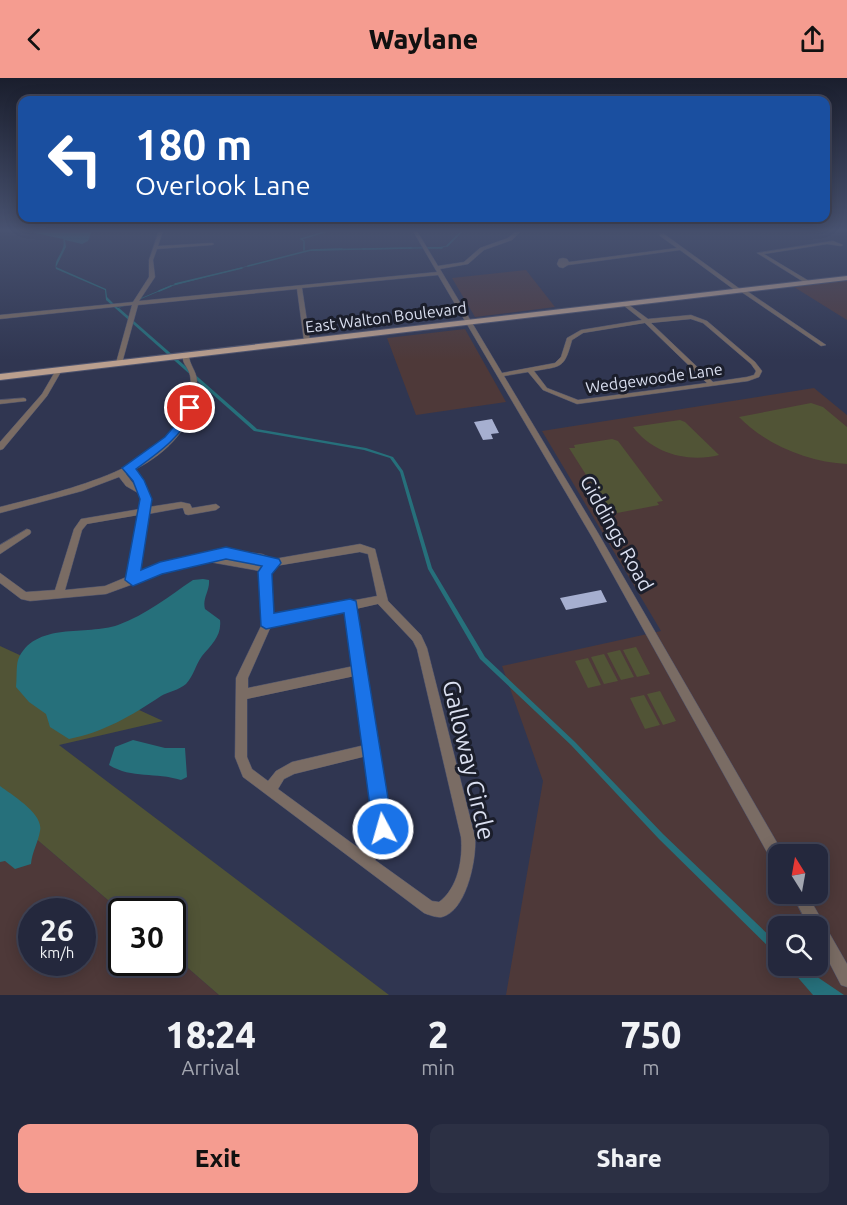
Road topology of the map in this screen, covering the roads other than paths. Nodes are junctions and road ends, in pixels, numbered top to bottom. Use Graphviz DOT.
graph roads {
  1 [pos="152,274"];
  2 [pos="414,274"];
  3 [pos="440,274"];
  4 [pos="718,274"];
  5 [pos="791,274"];
  6 [pos="847,278"];
  7 [pos="804,283"];
  8 [pos="299,287"];
  9 [pos="743,290"];
  10 [pos="136,303"];
  11 [pos="628,304"];
  12 [pos="0,317"];
  13 [pos="644,319"];
  14 [pos="468,323"];
  15 [pos="307,341"];
  16 [pos="823,345"];
  17 [pos="186,355"];
  18 [pos="119,363"];
  19 [pos="58,370"];
  20 [pos="531,371"];
  21 [pos="501,375"];
  22 [pos="0,377"];
  23 [pos="712,384"];
  24 [pos="24,400"];
  25 [pos="0,402"];
  26 [pos="2,443"];
  27 [pos="124,470"];
  28 [pos="216,507"];
  29 [pos="0,510"];
  30 [pos="144,510"];
  31 [pos="27,532"];
  32 [pos="0,550"];
  33 [pos="271,566"];
  34 [pos="0,577"];
  35 [pos="133,580"];
  36 [pos="59,595"];
  37 [pos="382,599"];
  38 [pos="350,605"];
  39 [pos="266,622"];
  40 [pos="360,670"];
  41 [pos="242,695"];
  42 [pos="372,749"];
  43 [pos="269,790"];
  44 [pos="770,844"];
  45 [pos="366,862"];
  46 [pos="828,945"];
  47 [pos="847,979"];
  1 -- 10 [label="street"];
  2 -- 8 [label="street"];
  3 -- 14 [label="street, Giddings Road"];
  4 -- 9 [label="street"];
  5 -- 7 [label="street"];
  6 -- 7 [label="main road, East Walton Boulevard"];
  7 -- 9 [label="main road, East Walton Boulevard"];
  8 -- 10 [label="street"];
  8 -- 15 [label="street"];
  9 -- 11 [label="main road, East Walton Boulevard"];
  9 -- 16 [label="street"];
  10 -- 12 [label="street"];
  10 -- 18 [label="street"];
  11 -- 13 [label="street"];
  11 -- 14 [label="main road, East Walton Boulevard"];
  13 -- 20 [label="street"];
  13 -- 23 [label="street"];
  13 -- 23 [label="street, Wedgewoode Lane"];
  14 -- 15 [label="main road, East Walton Boulevard"];
  14 -- 21 [label="street, Giddings Road"];
  15 -- 17 [label="main road, East Walton Boulevard"];
  17 -- 18 [label="main road, East Walton Boulevard"];
  17 -- 27 [label="street"];
  18 -- 19 [label="main road, East Walton Boulevard"];
  19 -- 22 [label="main road, East Walton Boulevard"];
  19 -- 26 [label="street"];
  20 -- 21 [label="street"];
  20 -- 23 [label="street, Wedgewoode Lane"];
  21 -- 44 [label="street, Giddings Road"];
  24 -- 25 [label="street"];
  27 -- 29 [label="street"];
  27 -- 30 [label="street"];
  28 -- 30 [label="street"];
  30 -- 35 [label="street"];
  30 -- 36 [label="street"];
  31 -- 32 [label="street"];
  33 -- 35 [label="street"];
  33 -- 37 [label="street, Galloway Circle"];
  33 -- 39 [label="street, Galloway Circle"];
  34 -- 36 [label="street"];
  35 -- 36 [label="street"];
  37 -- 38 [label="street"];
  37 -- 45 [label="street, Galloway Circle"];
  38 -- 39 [label="street"];
  38 -- 40 [label="street"];
  39 -- 41 [label="street, Galloway Circle"];
  40 -- 41 [label="street"];
  40 -- 42 [label="street"];
  41 -- 43 [label="street, Galloway Circle"];
  42 -- 43 [label="street"];
  42 -- 45 [label="street"];
  43 -- 45 [label="street, Galloway Circle"];
  46 -- 47 [label="street"];
}
